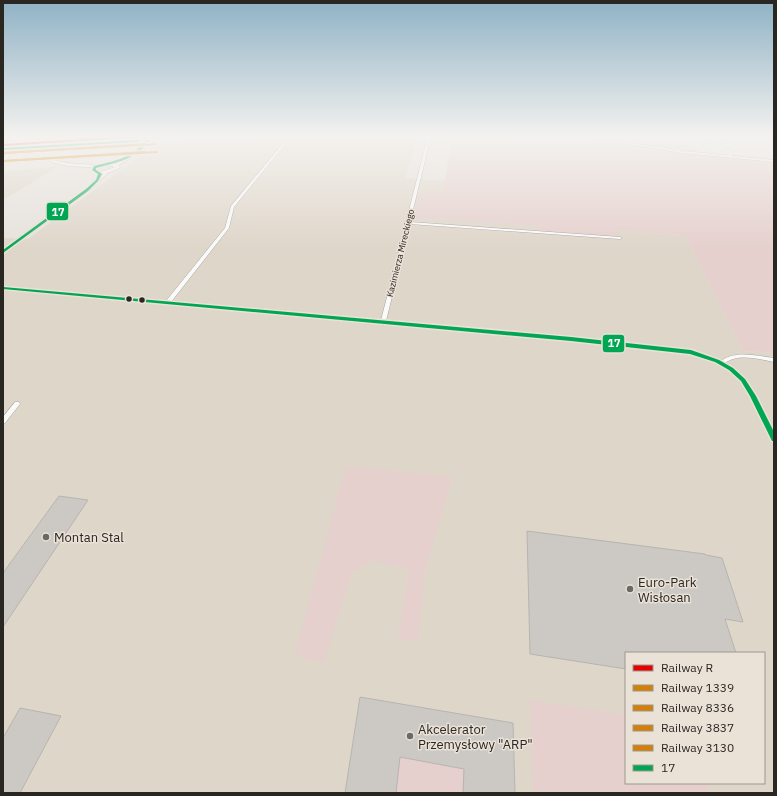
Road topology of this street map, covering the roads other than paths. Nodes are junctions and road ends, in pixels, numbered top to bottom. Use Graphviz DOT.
graph roads {
  1 [pos="100,173"];
  2 [pos="105,173"];
  3 [pos="261,173"];
  4 [pos="420,173"];
  5 [pos="97,180"];
  6 [pos="407,223"];
  7 [pos="620,238"];
  8 [pos="3,252"];
  9 [pos="3,288"];
  10 [pos="167,303"];
  11 [pos="383,323"];
  12 [pos="774,360"];
  13 [pos="721,363"];
  14 [pos="18,404"];
  15 [pos="3,422"];
  16 [pos="774,439"];
  1 -- 5 [label="street"];
  2 -- 5 [label="street"];
  3 -- 10 [label="street"];
  4 -- 6 [label="street, Kazimierza Mireckiego"];
  5 -- 8 [label="street"];
  6 -- 7 [label="street"];
  6 -- 11 [label="street, Kazimierza Mireckiego"];
  9 -- 10 [label="street"];
  10 -- 11 [label="street"];
  11 -- 13 [label="street"];
  12 -- 13 [label="street"];
  13 -- 16 [label="street"];
  14 -- 15 [label="street"];
}
